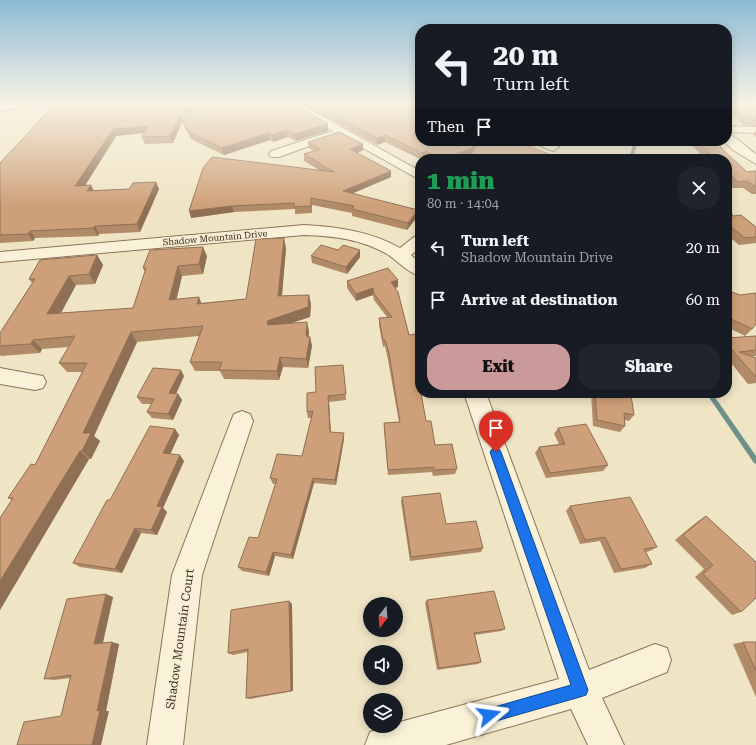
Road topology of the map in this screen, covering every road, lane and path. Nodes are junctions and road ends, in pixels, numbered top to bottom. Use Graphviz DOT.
graph roads {
  1 [pos="323,138"];
  2 [pos="355,138"];
  3 [pos="732,143"];
  4 [pos="275,154"];
  5 [pos="756,160"];
  6 [pos="415,173"];
  7 [pos="415,244"];
  8 [pos="401,255"];
  9 [pos="0,257"];
  10 [pos="415,266"];
  11 [pos="0,376"];
  12 [pos="35,382"];
  13 [pos="476,398"];
  14 [pos="242,421"];
  15 [pos="655,660"];
  16 [pos="580,690"];
  17 [pos="165,745"];
  18 [pos="383,745"];
  19 [pos="606,745"];
  1 -- 4 [label="street"];
  2 -- 6 [label="street"];
  3 -- 5 [label="street"];
  7 -- 8 [label="street"];
  8 -- 9 [label="street, Shadow Mountain Drive"];
  8 -- 10 [label="street, Shadow Mountain Drive"];
  11 -- 12 [label="street"];
  13 -- 16 [label="street"];
  14 -- 17 [label="street, Shadow Mountain Court"];
  15 -- 16 [label="street"];
  16 -- 18 [label="street"];
  16 -- 19 [label="street"];
}
